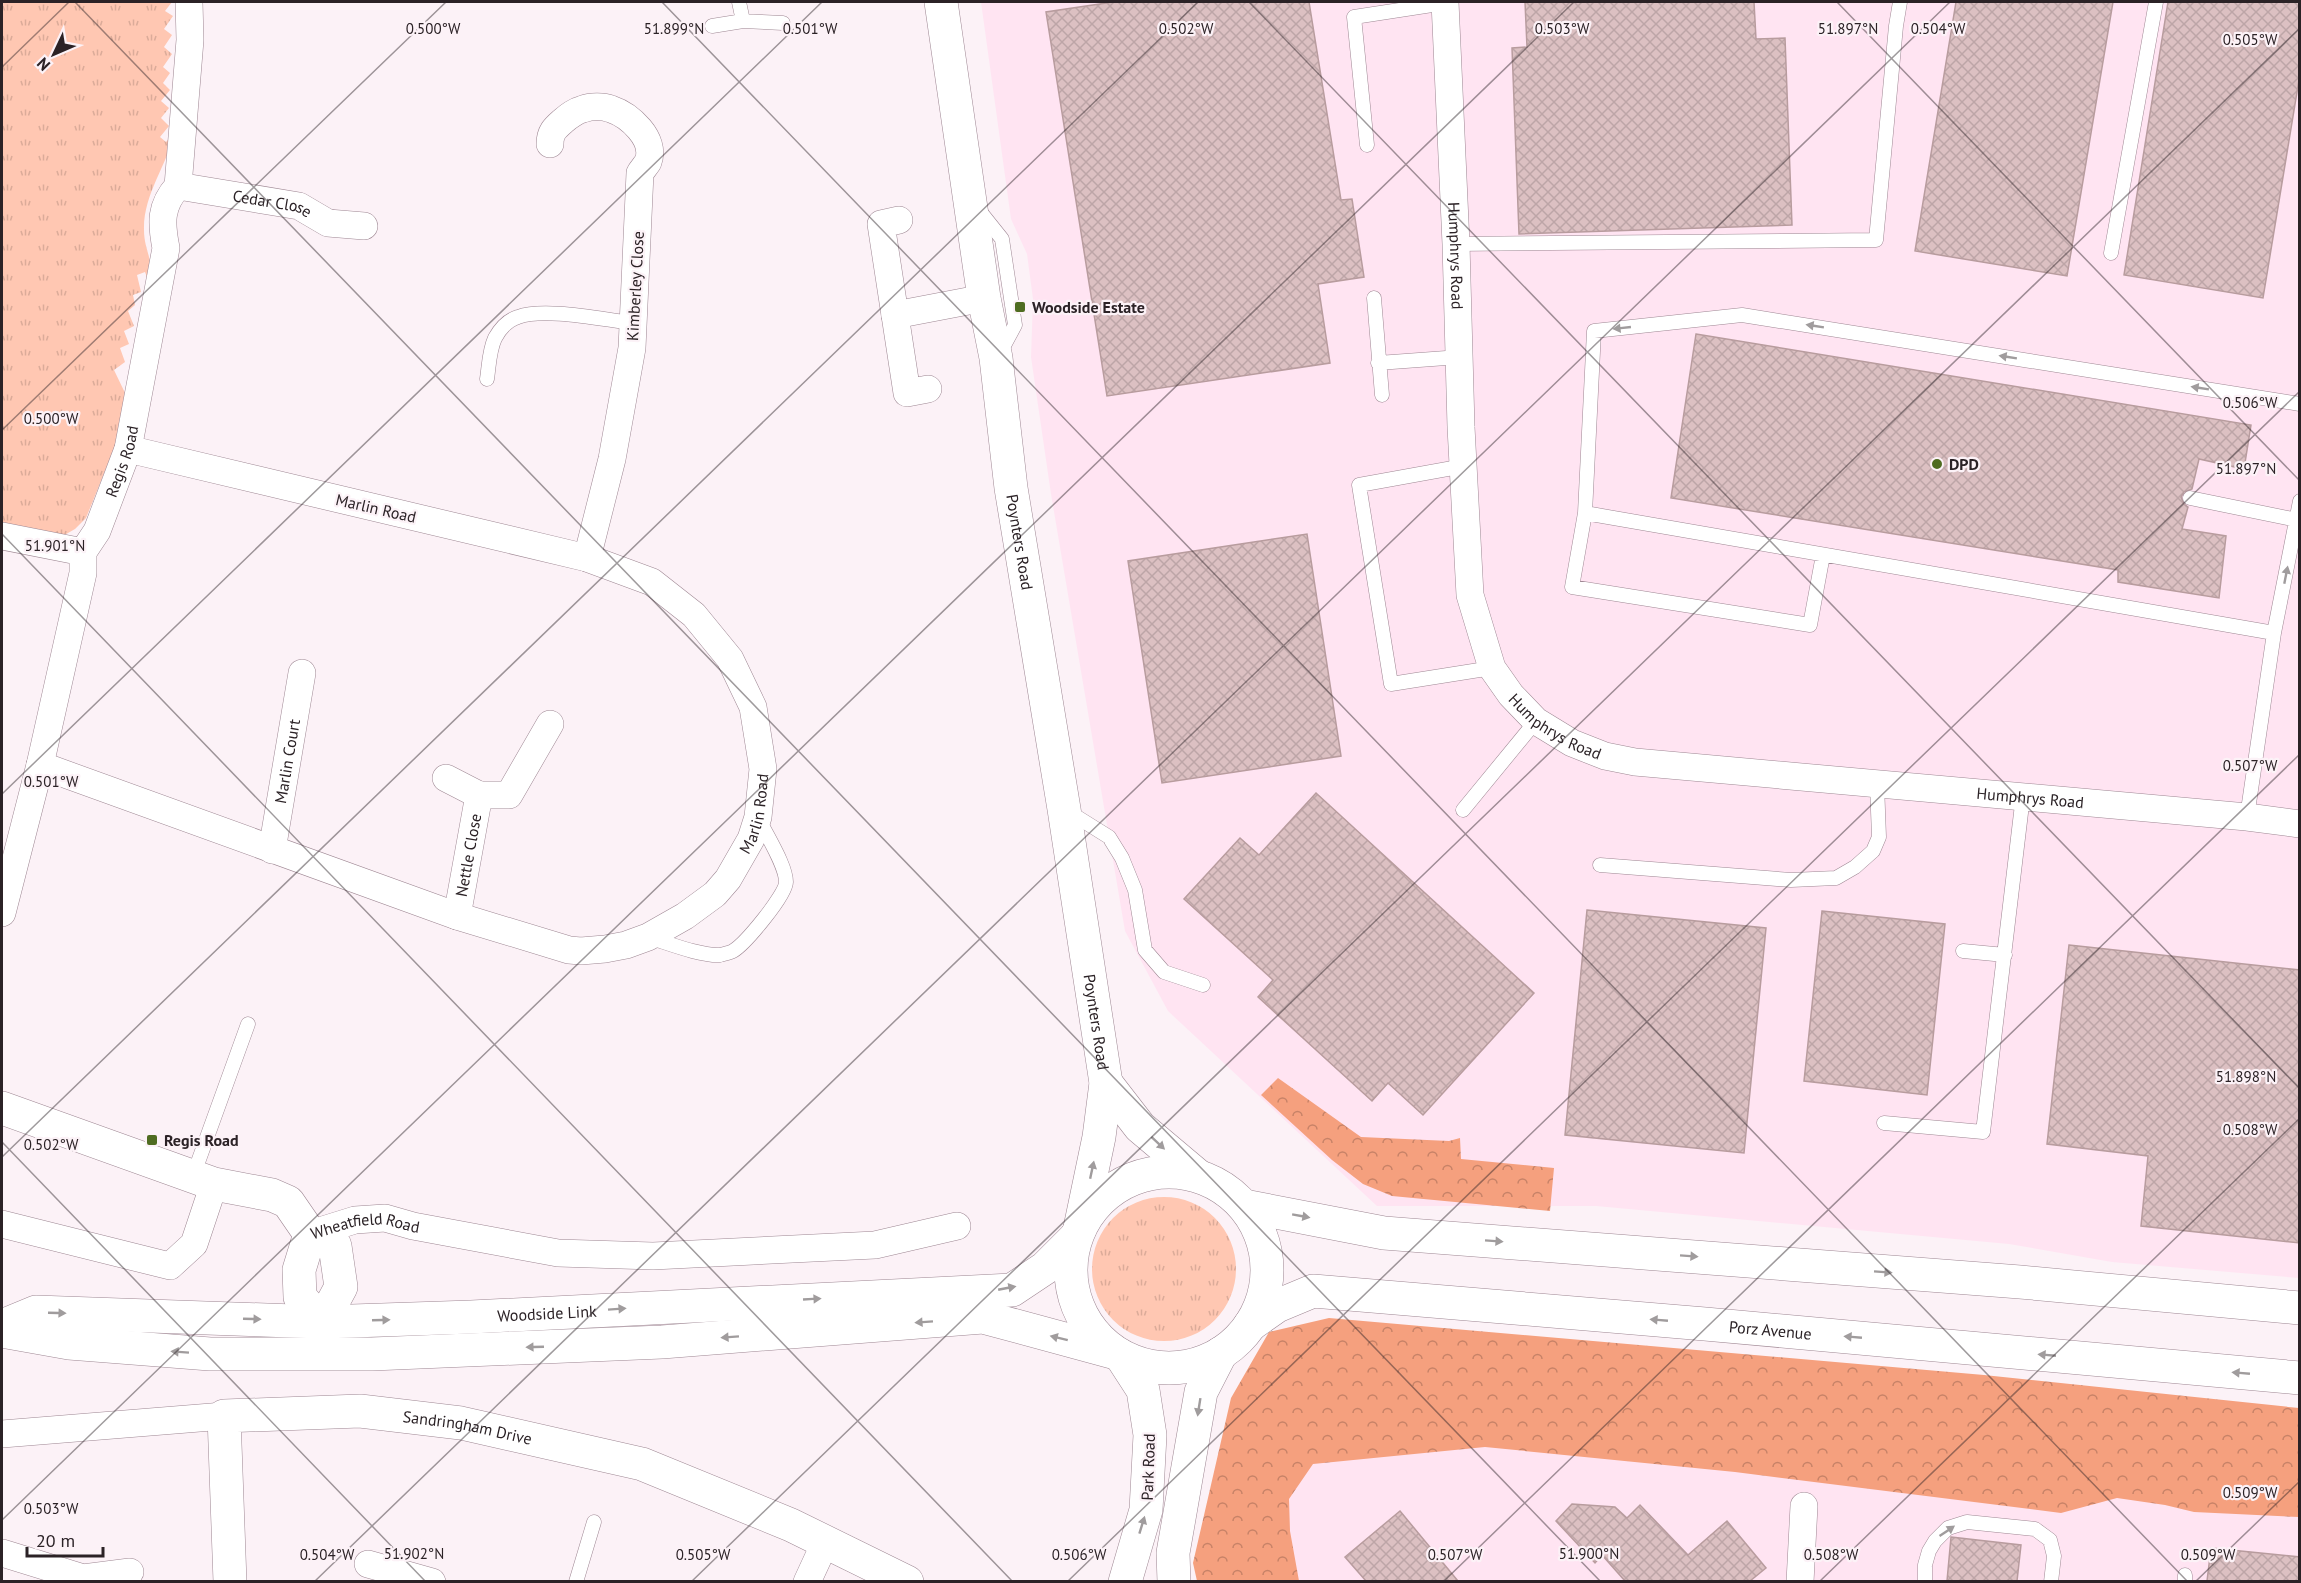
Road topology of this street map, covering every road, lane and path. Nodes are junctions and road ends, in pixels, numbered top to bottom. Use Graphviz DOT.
graph roads {
  1 [pos="189,2"];
  2 [pos="739,2"];
  3 [pos="941,2"];
  4 [pos="1445,2"];
  5 [pos="1900,2"];
  6 [pos="2156,2"];
  7 [pos="742,21"];
  8 [pos="783,23"];
  9 [pos="712,26"];
  10 [pos="550,144"];
  11 [pos="1367,145"];
  12 [pos="178,186"];
  13 [pos="972,200"];
  14 [pos="899,220"];
  15 [pos="364,226"];
  16 [pos="1456,244"];
  17 [pos="2111,253"];
  18 [pos="984,298"];
  19 [pos="1374,298"];
  20 [pos="895,315"];
  21 [pos="633,323"];
  22 [pos="1460,357"];
  23 [pos="996,358"];
  24 [pos="1378,363"];
  25 [pos="487,379"];
  26 [pos="928,389"];
  27 [pos="1382,395"];
  28 [pos="2300,404"];
  29 [pos="128,449"];
  30 [pos="1464,466"];
  31 [pos="2190,498"];
  32 [pos="2300,501"];
  33 [pos="1585,513"];
  34 [pos="2297,520"];
  35 [pos="2,536"];
  36 [pos="83,552"];
  37 [pos="1823,555"];
  38 [pos="587,558"];
  39 [pos="2274,633"];
  40 [pos="1492,668"];
  41 [pos="302,673"];
  42 [pos="1536,721"];
  43 [pos="550,724"];
  44 [pos="40,765"];
  45 [pos="446,778"];
  46 [pos="1878,784"];
  47 [pos="479,795"];
  48 [pos="2023,796"];
  49 [pos="1064,809"];
  50 [pos="1463,810"];
  51 [pos="758,817"];
  52 [pos="2247,817"];
  53 [pos="2300,824"];
  54 [pos="272,850"];
  55 [pos="1600,865"];
  56 [pos="2,908"];
  57 [pos="457,916"];
  58 [pos="648,937"];
  59 [pos="1963,951"];
  60 [pos="2005,955"];
  61 [pos="1203,985"];
  62 [pos="248,1024"];
  63 [pos="1106,1083"];
  64 [pos="2,1108"];
  65 [pos="1884,1123"];
  66 [pos="1197,1175"];
  67 [pos="203,1180"];
  68 [pos="1244,1206"];
  69 [pos="2,1224"];
  70 [pos="957,1226"];
  71 [pos="1077,1233"];
  72 [pos="310,1234"];
  73 [pos="2300,1308"];
  74 [pos="1251,1325"];
  75 [pos="2,1326"];
  76 [pos="2,1331"];
  77 [pos="323,1338"];
  78 [pos="1221,1353"];
  79 [pos="1118,1354"];
  80 [pos="2300,1378"];
  81 [pos="224,1416"];
  82 [pos="2,1434"];
  83 [pos="1804,1506"];
  84 [pos="594,1522"];
  85 [pos="825,1543"];
  86 [pos="2,1552"];
  87 [pos="368,1564"];
  88 [pos="130,1572"];
  89 [pos="82,1580"];
  90 [pos="230,1581"];
  91 [pos="432,1581"];
  92 [pos="576,1581"];
  93 [pos="807,1581"];
  94 [pos="907,1581"];
  95 [pos="1125,1581"];
  96 [pos="1174,1581"];
  97 [pos="1800,1581"];
  98 [pos="1925,1581"];
  99 [pos="2050,1581"];
  1 -- 12 [label="street, Regis Road"];
  2 -- 7 [label="lane"];
  3 -- 13 [label="main road, Poynters Road"];
  4 -- 11 [label="lane"];
  4 -- 16 [label="street, Humphrys Road"];
  5 -- 16 [label="lane"];
  6 -- 17 [label="lane"];
  7 -- 8 [label="lane"];
  7 -- 9 [label="lane"];
  10 -- 21 [label="street, Kimberley Close"];
  12 -- 15 [label="street, Cedar Close"];
  12 -- 29 [label="street, Regis Road"];
  13 -- 18 [label="main road, Poynters Road"];
  13 -- 23 [label="lane"];
  14 -- 20 [label="street"];
  16 -- 22 [label="street, Humphrys Road"];
  18 -- 20 [label="street"];
  18 -- 23 [label="main road, Poynters Road"];
  19 -- 24 [label="lane"];
  20 -- 26 [label="street"];
  21 -- 25 [label="lane"];
  21 -- 38 [label="street, Kimberley Close"];
  22 -- 24 [label="lane"];
  22 -- 30 [label="street, Humphrys Road"];
  23 -- 49 [label="main road, Poynters Road"];
  24 -- 27 [label="lane"];
  28 -- 33 [label="lane, one-way"];
  29 -- 36 [label="street, Regis Road"];
  29 -- 38 [label="street, Marlin Road"];
  30 -- 40 [label="street, Humphrys Road"];
  30 -- 40 [label="lane"];
  31 -- 34 [label="lane"];
  32 -- 34 [label="lane"];
  33 -- 37 [label="lane"];
  33 -- 37 [label="lane"];
  39 -- 34 [label="lane, one-way"];
  35 -- 36 [label="street"];
  36 -- 44 [label="street, Regis Road"];
  37 -- 39 [label="lane"];
  38 -- 51 [label="street, Marlin Road"];
  39 -- 52 [label="lane"];
  40 -- 42 [label="street, Humphrys Road"];
  41 -- 54 [label="street, Marlin Court"];
  42 -- 46 [label="street, Humphrys Road"];
  42 -- 50 [label="lane"];
  43 -- 47 [label="street, Nettle Close"];
  44 -- 54 [label="street, Marlin Road"];
  44 -- 56 [label="street, Regis Road"];
  45 -- 47 [label="street, Nettle Close"];
  46 -- 48 [label="street, Humphrys Road"];
  46 -- 55 [label="lane"];
  47 -- 57 [label="street, Nettle Close"];
  48 -- 52 [label="street, Humphrys Road"];
  48 -- 60 [label="lane"];
  49 -- 61 [label="lane"];
  49 -- 63 [label="main road, Poynters Road"];
  51 -- 58 [label="street, Marlin Road"];
  51 -- 58 [label="lane"];
  52 -- 53 [label="street, Humphrys Road"];
  54 -- 57 [label="street, Marlin Road"];
  57 -- 58 [label="street, Marlin Road"];
  59 -- 60 [label="lane"];
  60 -- 65 [label="lane"];
  62 -- 67 [label="lane"];
  63 -- 66 [label="main road, Poynters Road, one-way"];
  71 -- 63 [label="main road, Poynters Road, one-way"];
  64 -- 67 [label="main road, Wheatfield Road"];
  66 -- 68 [label="main road"];
  66 -- 71 [label="main road"];
  67 -- 69 [label="street"];
  67 -- 72 [label="main road, Wheatfield Road"];
  68 -- 73 [label="main road, one-way"];
  68 -- 74 [label="main road"];
  70 -- 72 [label="street, Wheatfield Road"];
  77 -- 71 [label="main road, Woodside Link, one-way"];
  71 -- 79 [label="main road"];
  72 -- 77 [label="main road"];
  74 -- 78 [label="main road"];
  80 -- 74 [label="main road, Porz Avenue, one-way"];
  75 -- 77 [label="main road, Woodside Link, one-way"];
  77 -- 76 [label="main road, Woodside Link, one-way"];
  79 -- 77 [label="main road, Woodside Link, one-way"];
  78 -- 79 [label="main road"];
  78 -- 96 [label="main road, one-way"];
  95 -- 79 [label="main road, Park Road, one-way"];
  81 -- 82 [label="street, Sandringham Drive"];
  81 -- 85 [label="main road, Sandringham Drive"];
  81 -- 90 [label="main road"];
  83 -- 97 [label="street"];
  84 -- 92 [label="lane"];
  85 -- 93 [label="street"];
  85 -- 94 [label="main road, Sandringham Drive"];
  86 -- 89 [label="street"];
  87 -- 91 [label="street"];
  88 -- 89 [label="street"];
  98 -- 99 [label="lane, one-way"];
}
